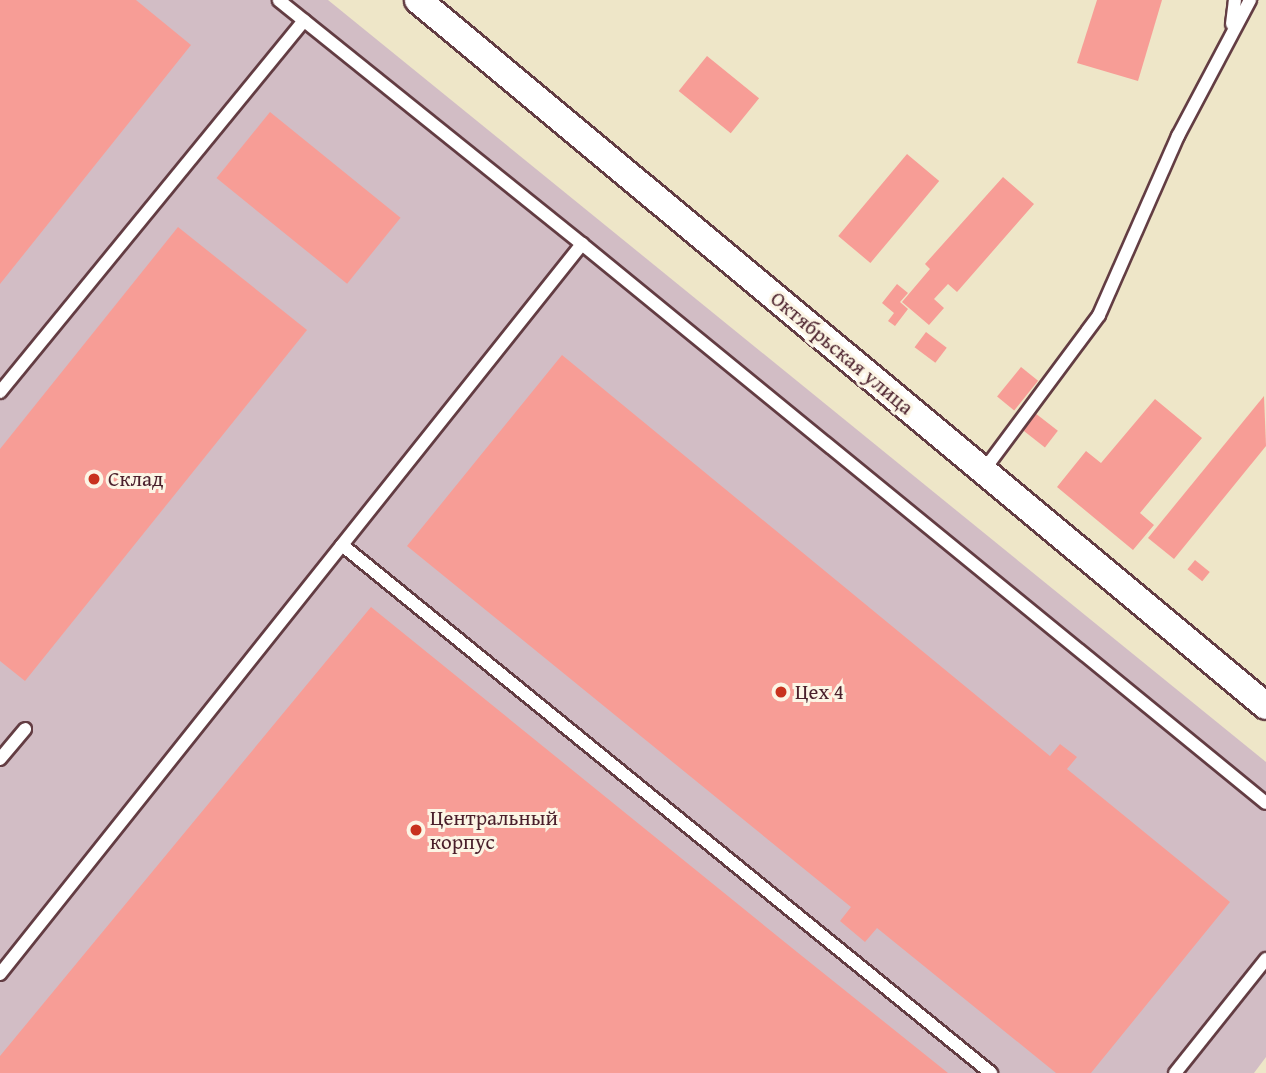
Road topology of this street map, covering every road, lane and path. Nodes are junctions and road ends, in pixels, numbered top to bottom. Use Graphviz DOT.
graph roads {
  1 [pos="279,0"];
  2 [pos="418,0"];
  3 [pos="1235,0"];
  4 [pos="1250,0"];
  5 [pos="304,20"];
  6 [pos="1232,27"];
  7 [pos="582,244"];
  8 [pos="0,392"];
  9 [pos="984,470"];
  10 [pos="342,545"];
  11 [pos="1266,706"];
  12 [pos="25,729"];
  13 [pos="0,759"];
  14 [pos="1266,803"];
  15 [pos="1266,959"];
  16 [pos="0,974"];
  17 [pos="991,1073"];
  18 [pos="1175,1073"];
  1 -- 5 [label="lane"];
  2 -- 9 [label="street, Октябрьская улица"];
  3 -- 6 [label="lane"];
  4 -- 6 [label="lane"];
  5 -- 7 [label="lane"];
  5 -- 8 [label="lane"];
  6 -- 9 [label="lane"];
  7 -- 10 [label="lane"];
  7 -- 14 [label="lane"];
  9 -- 11 [label="street, Октябрьская улица"];
  10 -- 16 [label="lane"];
  10 -- 17 [label="lane"];
  12 -- 13 [label="lane"];
  15 -- 18 [label="lane"];
}
